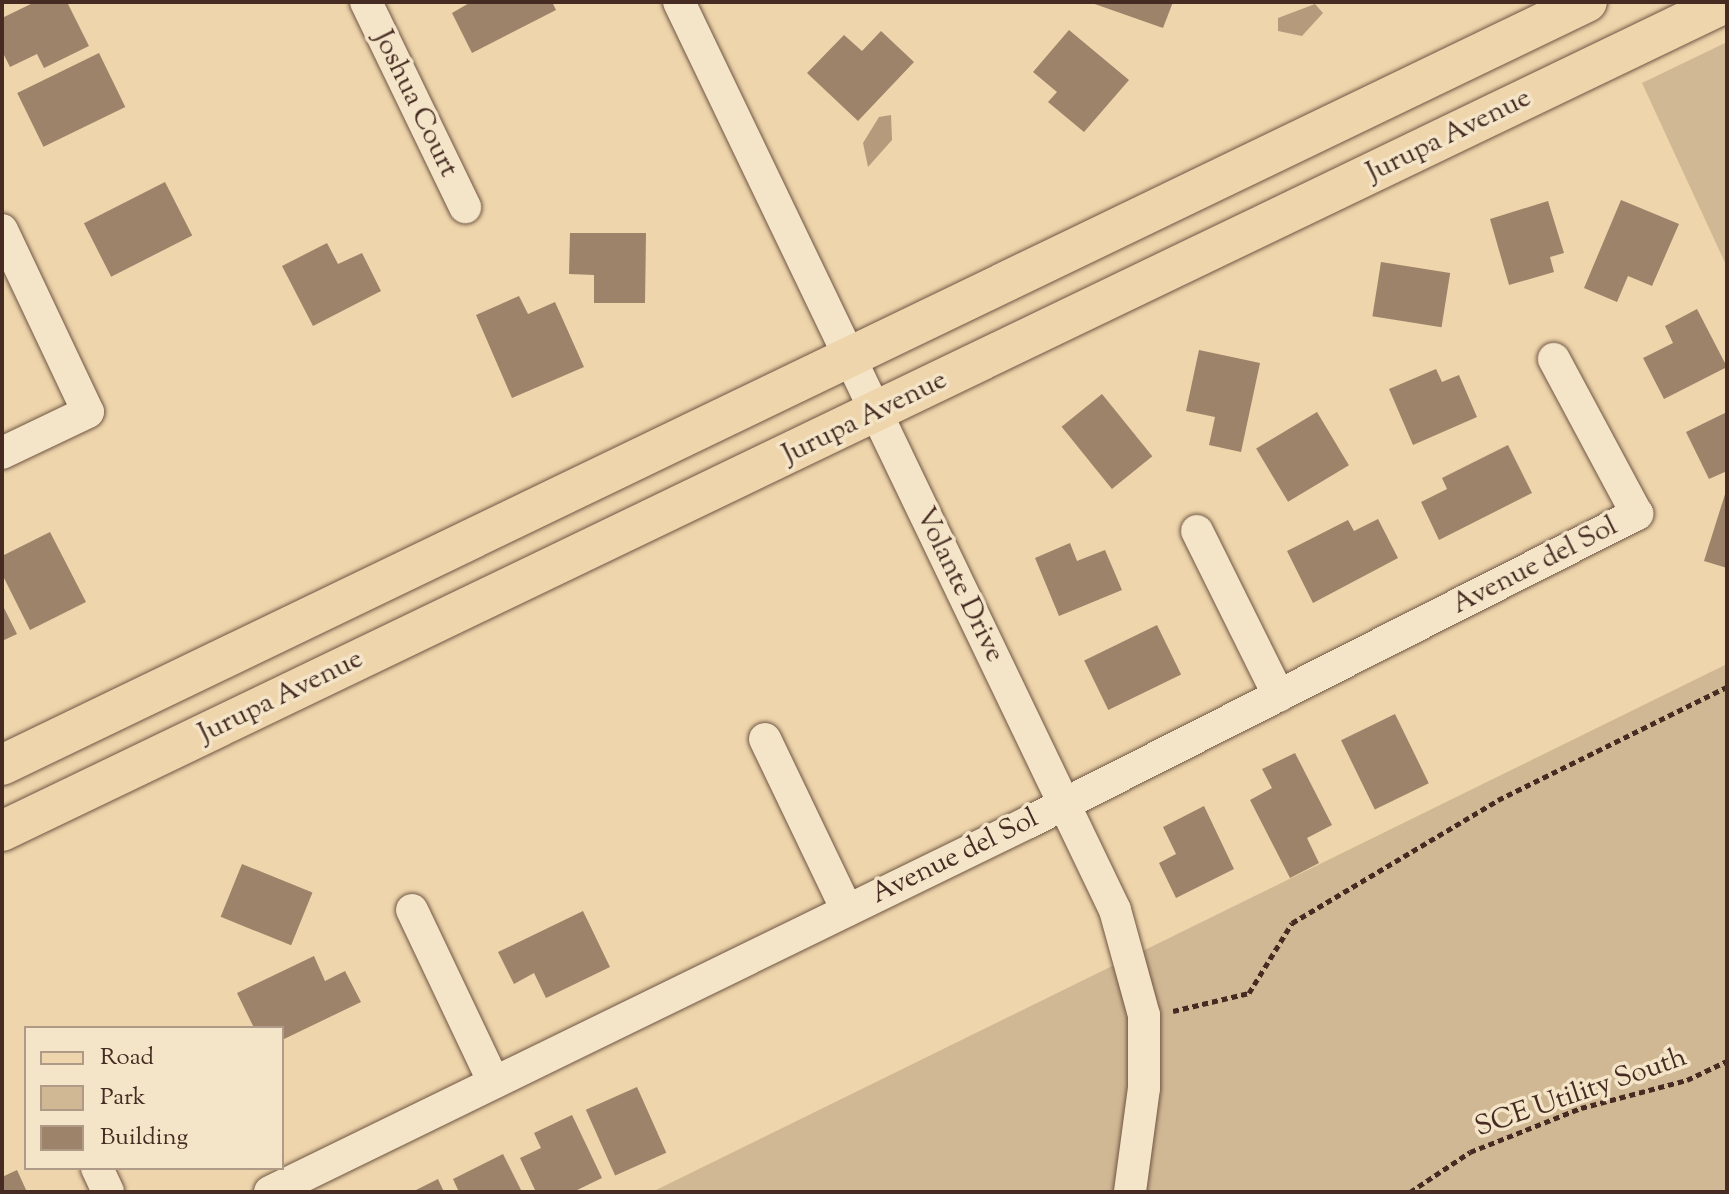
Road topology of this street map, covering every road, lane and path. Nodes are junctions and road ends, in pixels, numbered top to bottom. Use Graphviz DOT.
graph roads {
  1 [pos="366,2"];
  2 [pos="679,2"];
  3 [pos="1587,2"];
  4 [pos="1727,2"];
  5 [pos="465,207"];
  6 [pos="2,230"];
  7 [pos="847,356"];
  8 [pos="1554,359"];
  9 [pos="874,413"];
  10 [pos="2,453"];
  11 [pos="1197,531"];
  12 [pos="1727,687"];
  13 [pos="1279,696"];
  14 [pos="765,739"];
  15 [pos="2,765"];
  16 [pos="1064,804"];
  17 [pos="2,831"];
  18 [pos="412,910"];
  19 [pos="847,910"];
  20 [pos="1144,1015"];
  21 [pos="1727,1061"];
  22 [pos="494,1083"];
  23 [pos="98,1170"];
  24 [pos="108,1192"];
  25 [pos="270,1192"];
  26 [pos="1130,1192"];
  27 [pos="1410,1192"];
  1 -- 5 [label="street, Joshua Court"];
  2 -- 7 [label="street, Volante Drive"];
  3 -- 7 [label="main road"];
  4 -- 9 [label="main road, Jurupa Avenue"];
  6 -- 10 [label="street"];
  7 -- 9 [label="street, Volante Drive"];
  7 -- 15 [label="main road"];
  8 -- 13 [label="street, Avenue del Sol"];
  9 -- 16 [label="street, Volante Drive"];
  9 -- 17 [label="main road, Jurupa Avenue"];
  11 -- 13 [label="street"];
  12 -- 20 [label="path"];
  13 -- 16 [label="street, Avenue del Sol"];
  14 -- 19 [label="street"];
  16 -- 19 [label="street, Avenue del Sol"];
  16 -- 20 [label="street, Volante Drive"];
  18 -- 22 [label="street"];
  19 -- 22 [label="street, Avenue del Sol"];
  20 -- 26 [label="street, Volante Drive"];
  21 -- 27 [label="path, SCE Utility South"];
  22 -- 25 [label="street, Avenue del Sol"];
  23 -- 24 [label="street"];
}
